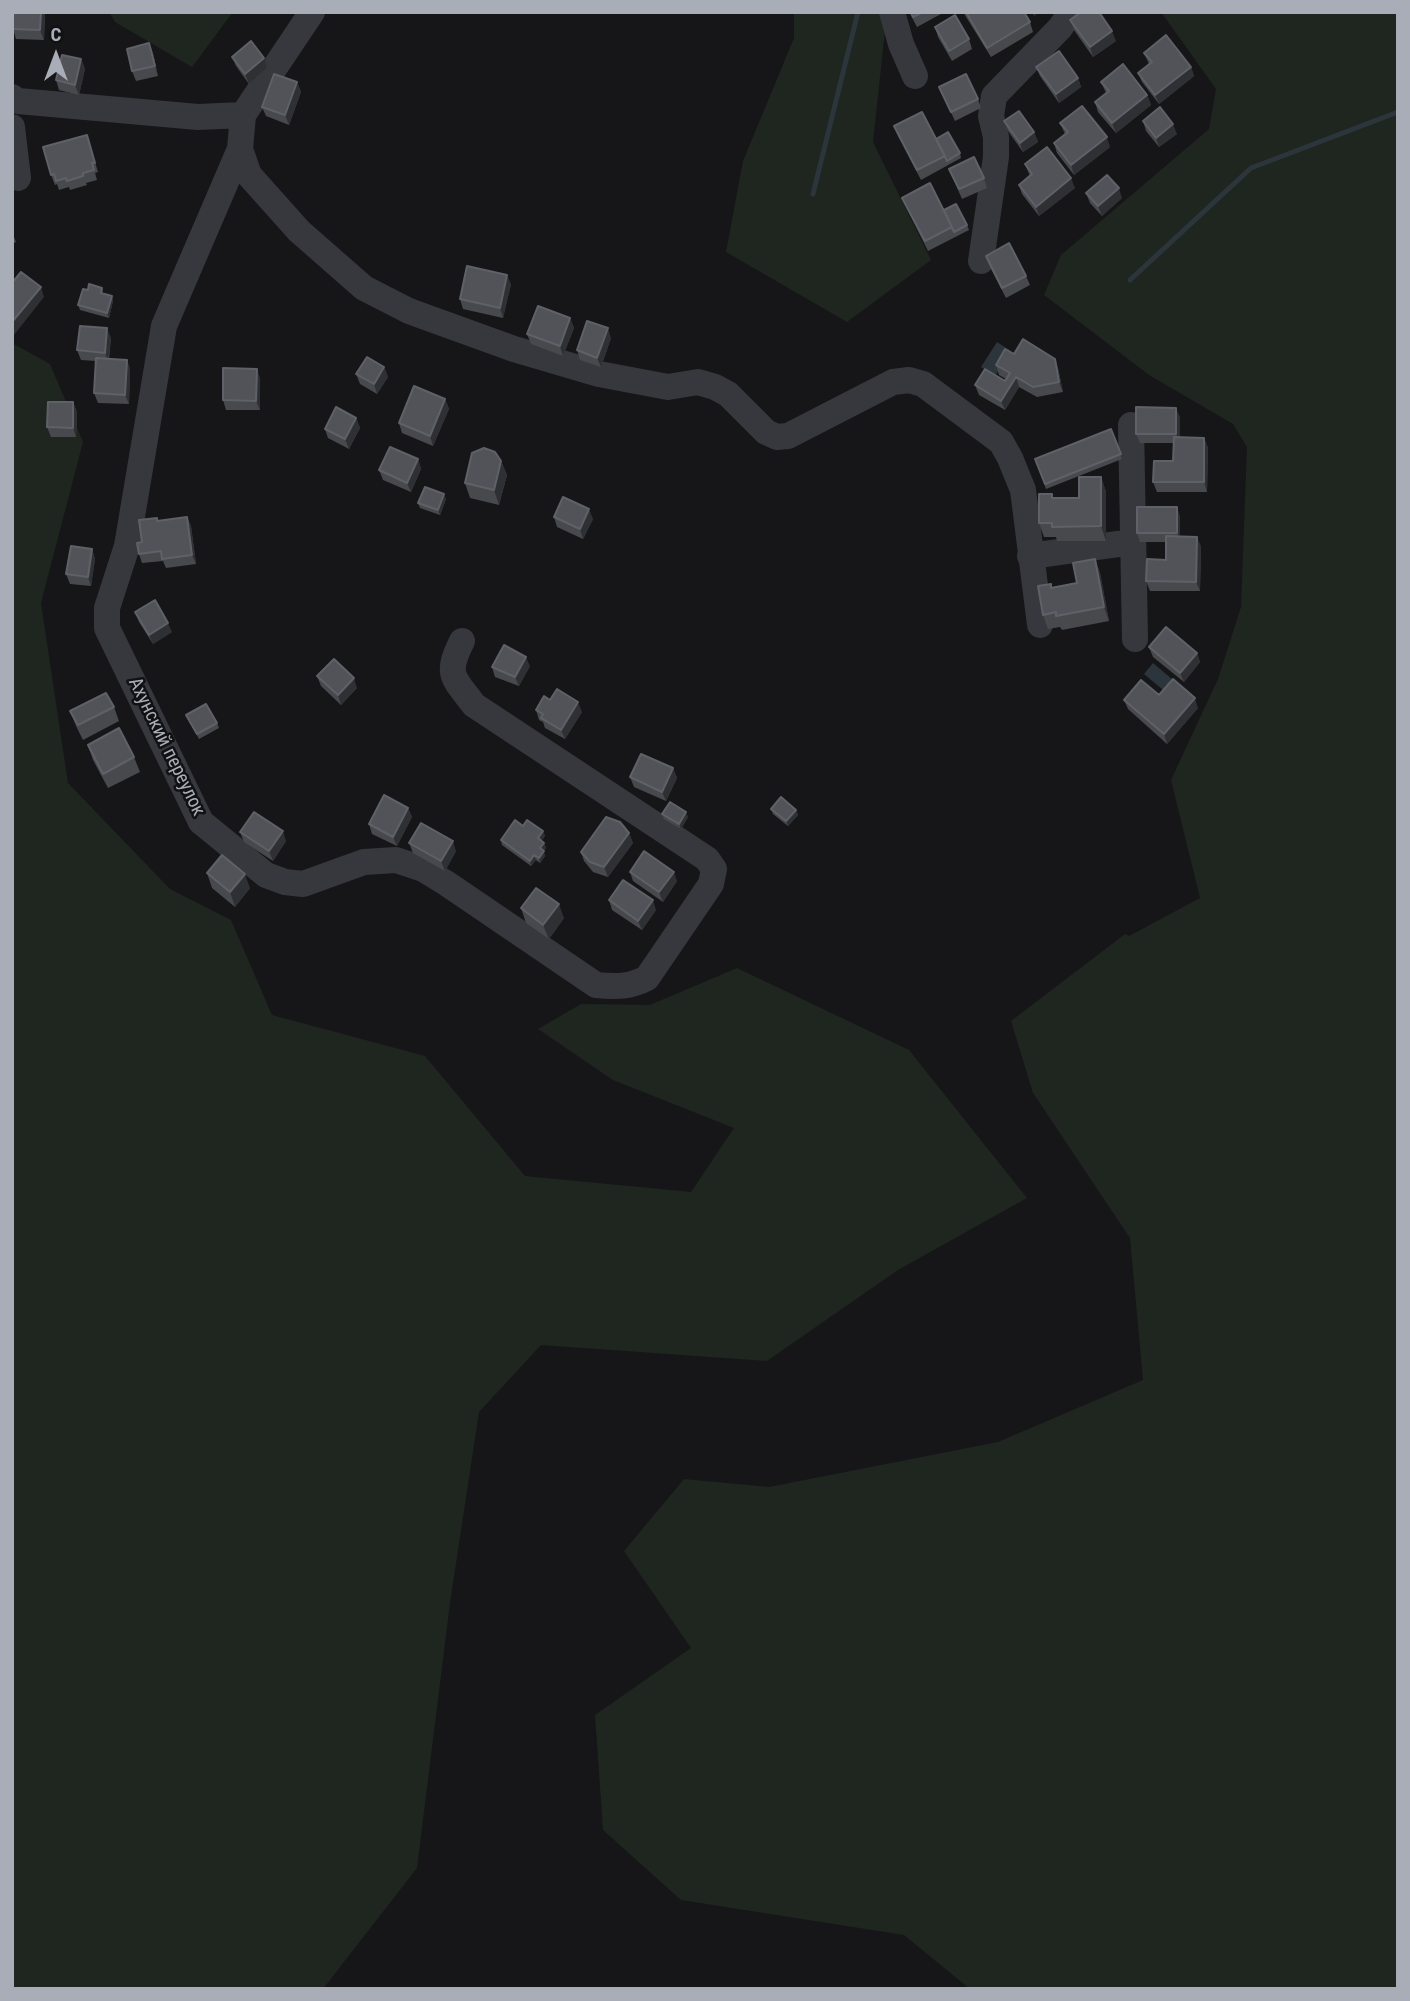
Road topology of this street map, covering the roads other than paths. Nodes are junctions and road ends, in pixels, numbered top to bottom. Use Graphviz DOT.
graph roads {
  1 [pos="312,12"];
  2 [pos="891,12"];
  3 [pos="1071,12"];
  4 [pos="915,76"];
  5 [pos="14,112"];
  6 [pos="243,115"];
  7 [pos="240,149"];
  8 [pos="18,178"];
  9 [pos="981,261"];
  10 [pos="1131,425"];
  11 [pos="1133,542"];
  12 [pos="1030,556"];
  13 [pos="1041,625"];
  14 [pos="1135,639"];
  15 [pos="462,641"];
  1 -- 6 [label="street, Ахунский переулок"];
  2 -- 4 [label="street"];
  3 -- 9 [label="street"];
  5 -- 6 [label="street"];
  5 -- 8 [label="street"];
  6 -- 7 [label="street, Ахунский переулок"];
  7 -- 12 [label="street"];
  7 -- 15 [label="street, Ахунский переулок"];
  10 -- 11 [label="street"];
  11 -- 12 [label="street"];
  11 -- 14 [label="street"];
  12 -- 13 [label="street"];
}
